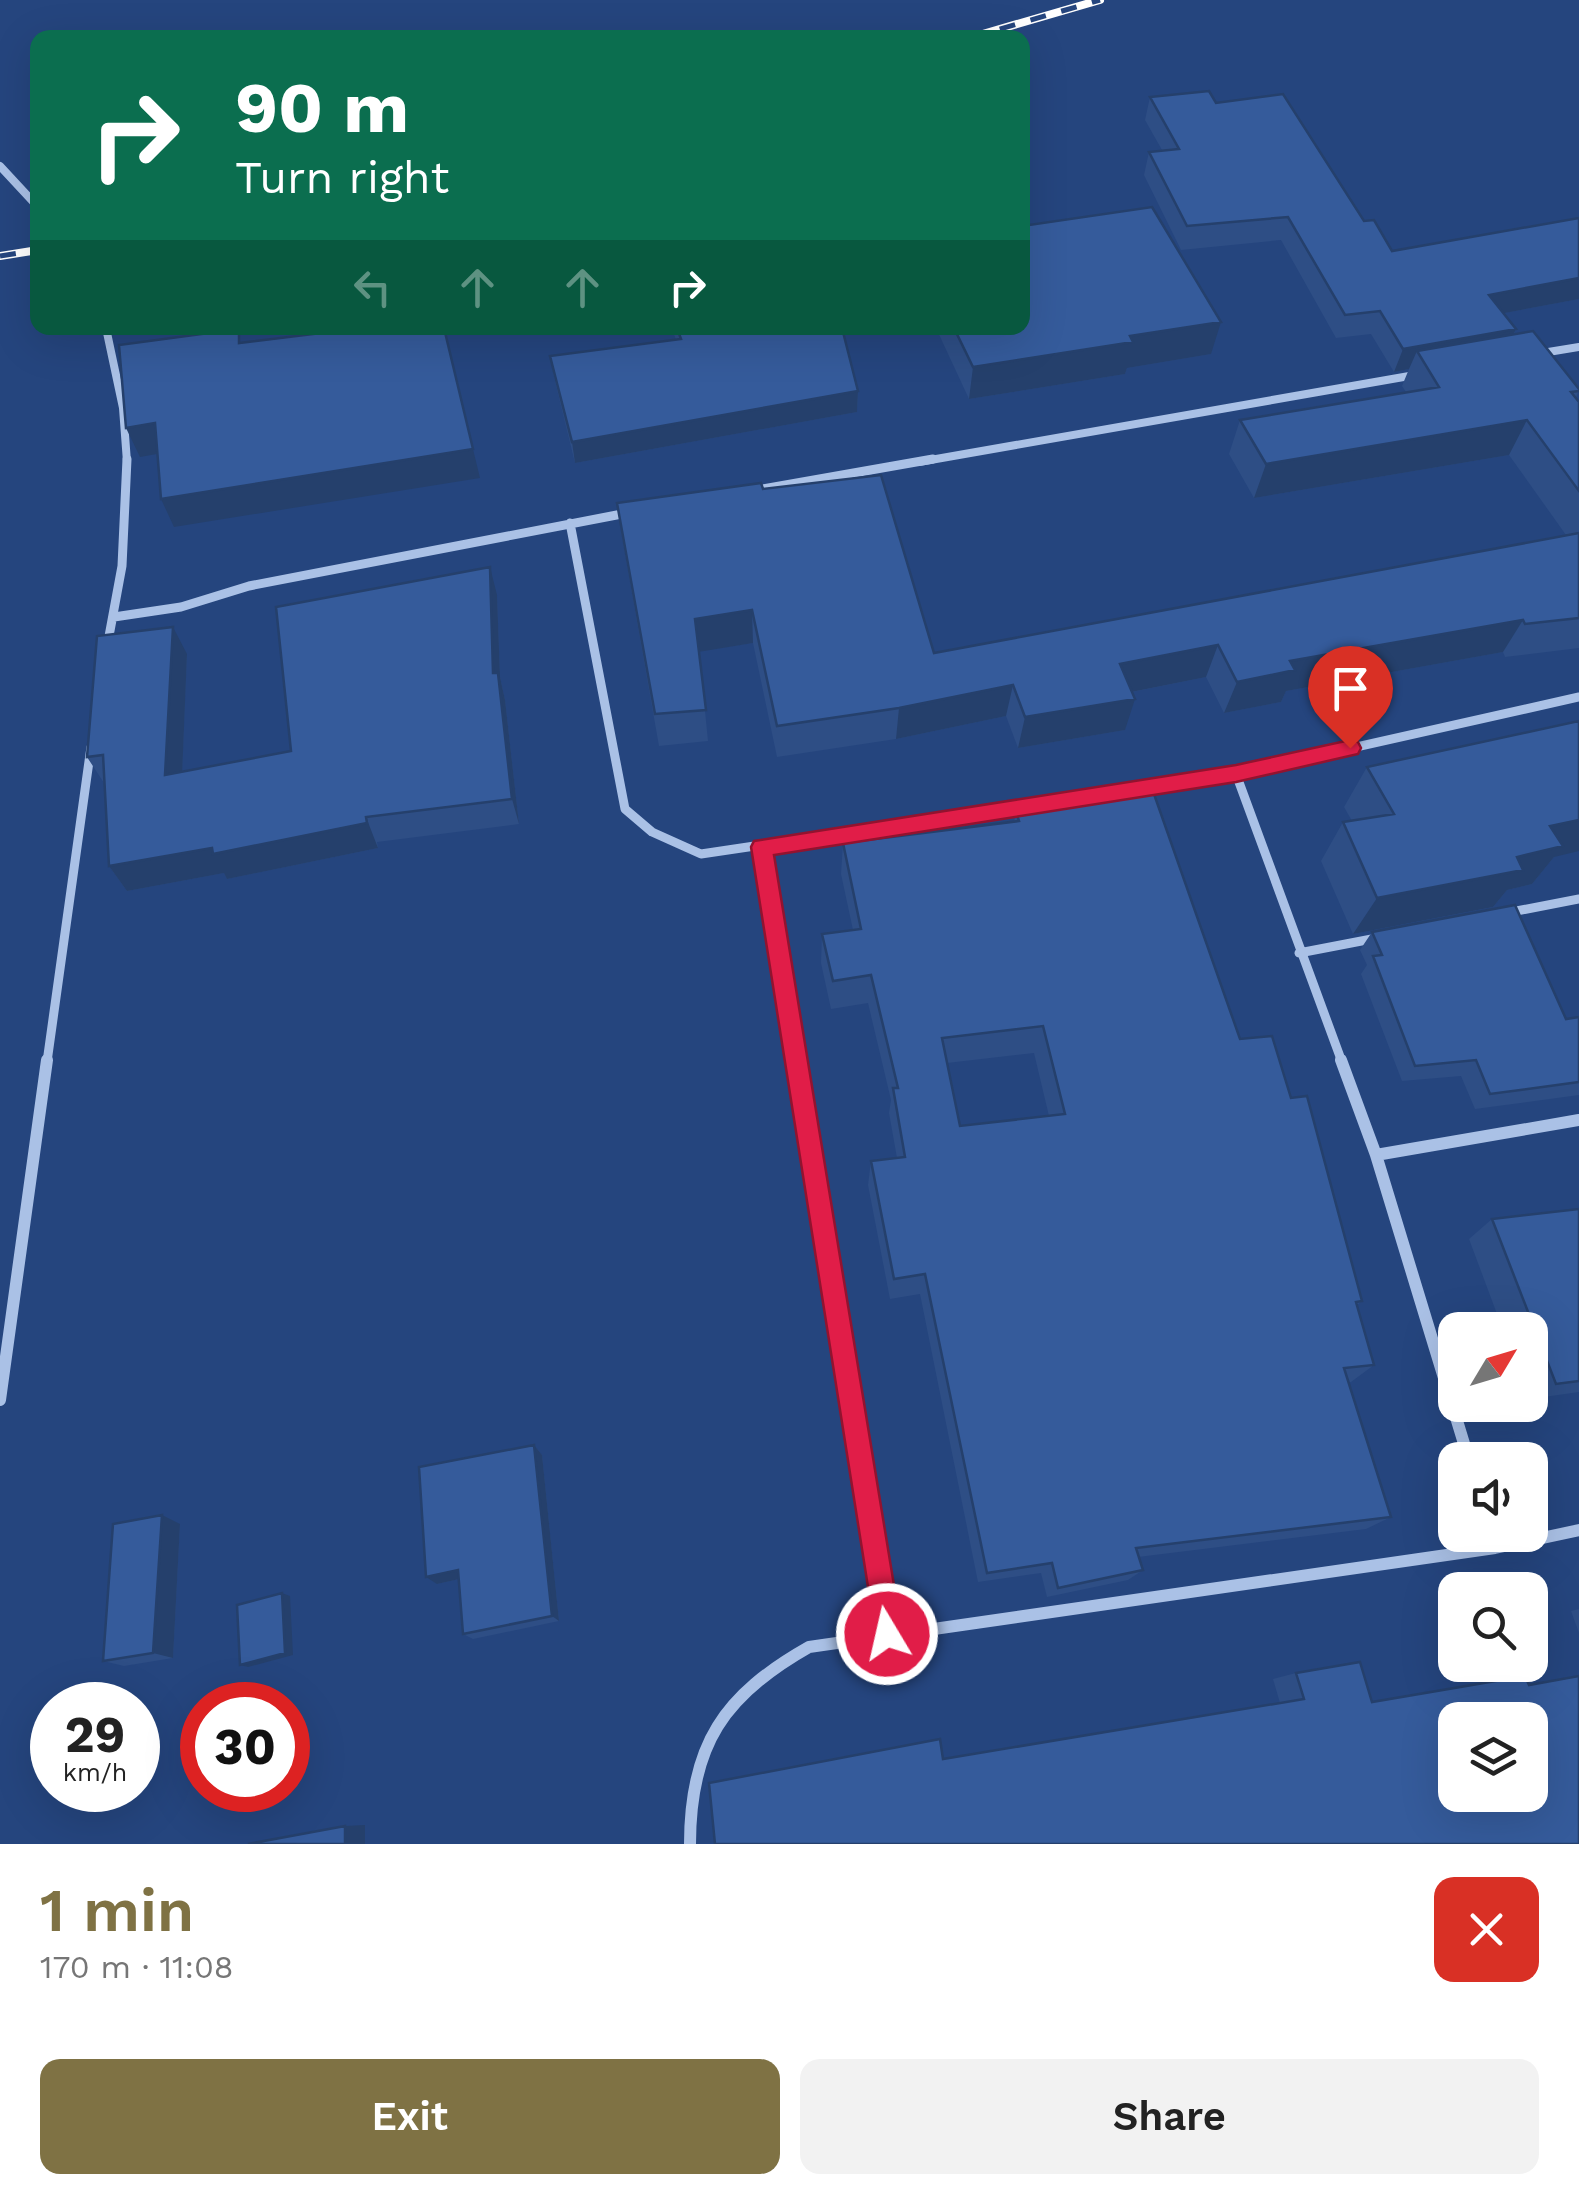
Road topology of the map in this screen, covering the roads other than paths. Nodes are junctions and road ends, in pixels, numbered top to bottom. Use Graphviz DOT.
graph roads {
  1 [pos="0,166"];
  2 [pos="30,198"];
  3 [pos="108,335"];
  4 [pos="1579,347"];
  5 [pos="1527,355"];
  6 [pos="1431,372"];
  7 [pos="746,492"];
  8 [pos="648,510"];
  9 [pos="570,523"];
  10 [pos="114,617"];
  11 [pos="106,652"];
  12 [pos="1579,697"];
  13 [pos="94,729"];
  14 [pos="1236,774"];
  15 [pos="762,847"];
  16 [pos="1579,900"];
  17 [pos="1486,917"];
  18 [pos="1392,935"];
  19 [pos="1299,953"];
  20 [pos="1579,1120"];
  21 [pos="1376,1155"];
  22 [pos="0,1400"];
  23 [pos="1464,1442"];
  24 [pos="1579,1530"];
  25 [pos="1548,1534"];
  26 [pos="1438,1550"];
  27 [pos="887,1634"];
  28 [pos="690,1844"];
  1 -- 2 [label="street"];
  3 -- 10 [label="street"];
  4 -- 5 [label="street"];
  6 -- 7 [label="street"];
  8 -- 9 [label="street"];
  9 -- 10 [label="street"];
  9 -- 15 [label="street"];
  10 -- 11 [label="street"];
  12 -- 14 [label="street"];
  13 -- 22 [label="street"];
  14 -- 15 [label="street"];
  14 -- 19 [label="street"];
  15 -- 27 [label="street"];
  16 -- 17 [label="street"];
  18 -- 19 [label="street"];
  19 -- 21 [label="street"];
  20 -- 21 [label="street"];
  21 -- 23 [label="street"];
  24 -- 25 [label="street"];
  26 -- 27 [label="street"];
  27 -- 28 [label="street"];
}
